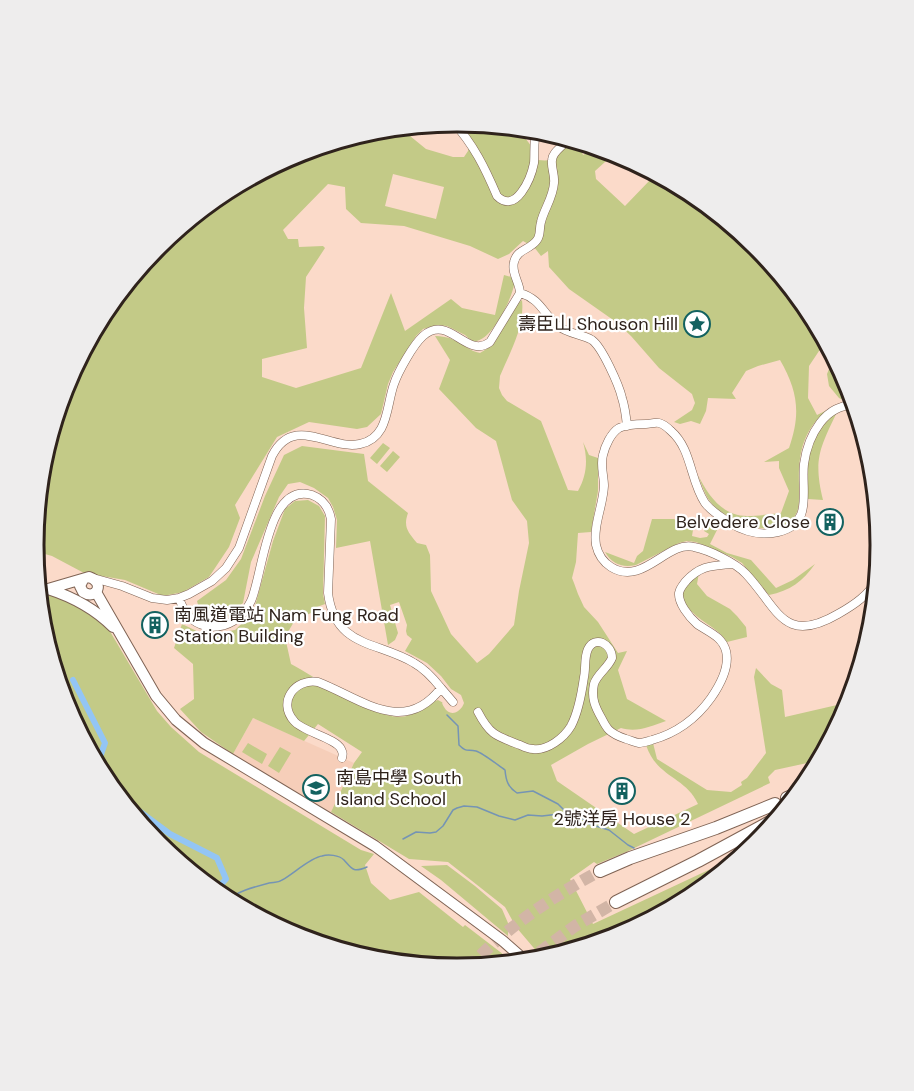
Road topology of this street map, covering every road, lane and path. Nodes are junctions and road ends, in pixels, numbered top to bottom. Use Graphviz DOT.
graph roads {
  1 [pos="462,132"];
  2 [pos="536,140"];
  3 [pos="563,146"];
  4 [pos="520,293"];
  5 [pos="846,406"];
  6 [pos="627,426"];
  7 [pos="733,564"];
  8 [pos="88,579"];
  9 [pos="122,586"];
  10 [pos="46,587"];
  11 [pos="46,588"];
  12 [pos="46,589"];
  13 [pos="197,590"];
  14 [pos="92,593"];
  15 [pos="868,593"];
  16 [pos="179,598"];
  17 [pos="191,619"];
  18 [pos="125,641"];
  19 [pos="441,688"];
  20 [pos="453,702"];
  21 [pos="478,712"];
  22 [pos="342,758"];
  23 [pos="782,800"];
  24 [pos="759,827"];
  25 [pos="600,871"];
  26 [pos="616,902"];
  27 [pos="518,954"];
  1 -- 2 [label="street"];
  3 -- 4 [label="street"];
  4 -- 6 [label="street"];
  4 -- 13 [label="street"];
  5 -- 6 [label="street"];
  6 -- 7 [label="street"];
  7 -- 15 [label="street"];
  7 -- 21 [label="street"];
  8 -- 9 [label="street"];
  8 -- 10 [label="main road"];
  8 -- 14 [label="main road"];
  8 -- 14 [label="main road"];
  9 -- 14 [label="street"];
  9 -- 16 [label="street"];
  11 -- 14 [label="main road"];
  12 -- 18 [label="main road"];
  13 -- 16 [label="street"];
  13 -- 17 [label="street"];
  14 -- 18 [label="main road"];
  16 -- 17 [label="street"];
  17 -- 19 [label="street"];
  18 -- 27 [label="main road"];
  19 -- 20 [label="street"];
  19 -- 22 [label="street"];
  23 -- 25 [label="highway"];
  24 -- 26 [label="highway"];
}
